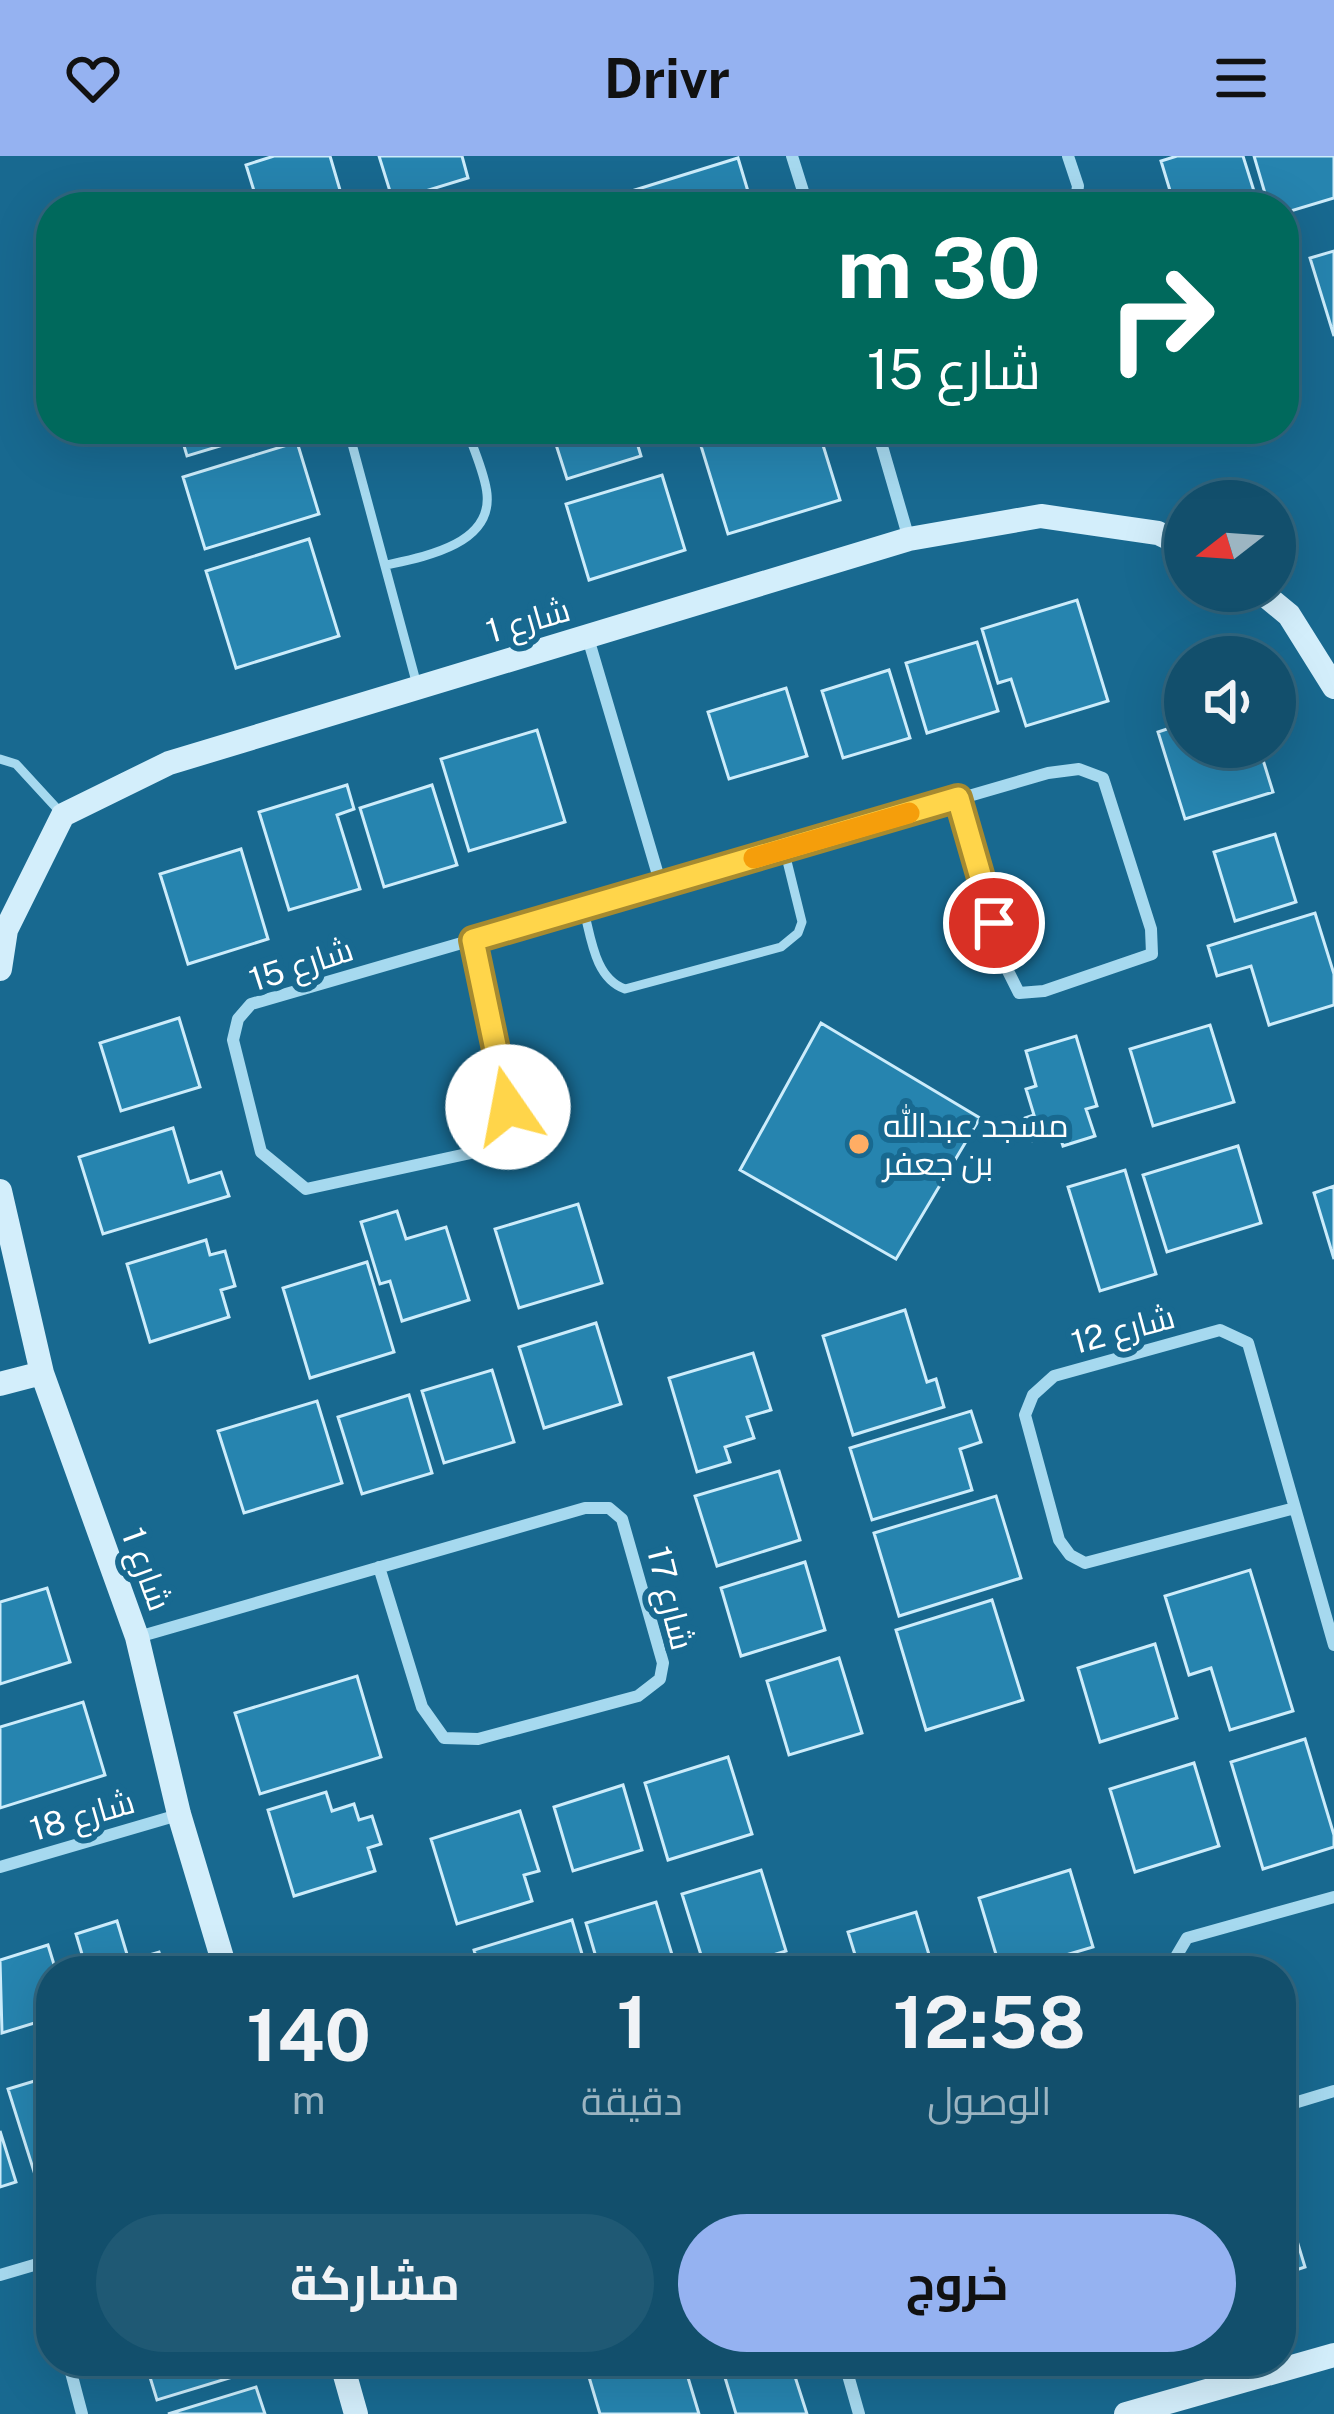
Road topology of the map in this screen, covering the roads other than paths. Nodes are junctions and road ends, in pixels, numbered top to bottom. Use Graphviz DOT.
graph roads {
  1 [pos="792,156"];
  2 [pos="1069,156"];
  3 [pos="803,192"];
  4 [pos="1077,192"];
  5 [pos="352,444"];
  6 [pos="471,444"];
  7 [pos="881,444"];
  8 [pos="1164,536"];
  9 [pos="909,539"];
  10 [pos="386,565"];
  11 [pos="1285,612"];
  12 [pos="588,638"];
  13 [pos="417,685"];
  14 [pos="1334,686"];
  15 [pos="0,759"];
  16 [pos="958,798"];
  17 [pos="63,815"];
  18 [pos="784,849"];
  19 [pos="661,885"];
  20 [pos="583,908"];
  21 [pos="473,940"];
  22 [pos="0,969"];
  23 [pos="0,1191"];
  24 [pos="42,1373"];
  25 [pos="0,1384"];
  26 [pos="1294,1508"];
  27 [pos="379,1567"];
  28 [pos="136,1637"];
  29 [pos="1334,1646"];
  30 [pos="179,1814"];
  31 [pos="0,1867"];
  32 [pos="1334,1897"];
  33 [pos="222,1956"];
  34 [pos="1177,1956"];
  35 [pos="1334,2091"];
  36 [pos="1296,2102"];
  37 [pos="36,2265"];
  38 [pos="0,2275"];
  39 [pos="1334,2355"];
  40 [pos="1296,2366"];
  41 [pos="72,2376"];
  42 [pos="345,2376"];
  43 [pos="848,2376"];
  44 [pos="1260,2376"];
  45 [pos="82,2414"];
  46 [pos="356,2414"];
  47 [pos="859,2414"];
  48 [pos="1126,2414"];
  1 -- 3 [label="street"];
  2 -- 4 [label="street"];
  5 -- 10 [label="lane"];
  6 -- 10 [label="lane"];
  7 -- 9 [label="street"];
  8 -- 9 [label="street, شارع 1"];
  9 -- 12 [label="street, شارع 1"];
  10 -- 13 [label="lane"];
  11 -- 14 [label="street"];
  12 -- 13 [label="street, شارع 1"];
  12 -- 19 [label="street"];
  13 -- 17 [label="street, شارع 1"];
  15 -- 17 [label="lane"];
  16 -- 16 [label="street, شارع 15"];
  16 -- 18 [label="street, شارع 15"];
  17 -- 22 [label="street"];
  18 -- 19 [label="street, شارع 15"];
  18 -- 20 [label="lane"];
  19 -- 20 [label="street, شارع 15"];
  20 -- 21 [label="street, شارع 15"];
  21 -- 21 [label="street, شارع 15"];
  23 -- 24 [label="street, شارع 1"];
  24 -- 25 [label="street"];
  24 -- 28 [label="street, شارع 1"];
  26 -- 26 [label="street, شارع 12"];
  26 -- 29 [label="street, شارع 12"];
  27 -- 27 [label="street, شارع 17"];
  27 -- 28 [label="street, شارع 17"];
  28 -- 30 [label="street, شارع 1"];
  30 -- 31 [label="street, شارع 18"];
  30 -- 33 [label="street, شارع 1"];
  32 -- 34 [label="street"];
  35 -- 36 [label="street"];
  37 -- 38 [label="street"];
  39 -- 40 [label="street"];
  41 -- 45 [label="street"];
  42 -- 46 [label="street"];
  43 -- 47 [label="street"];
  44 -- 48 [label="street"];
}
